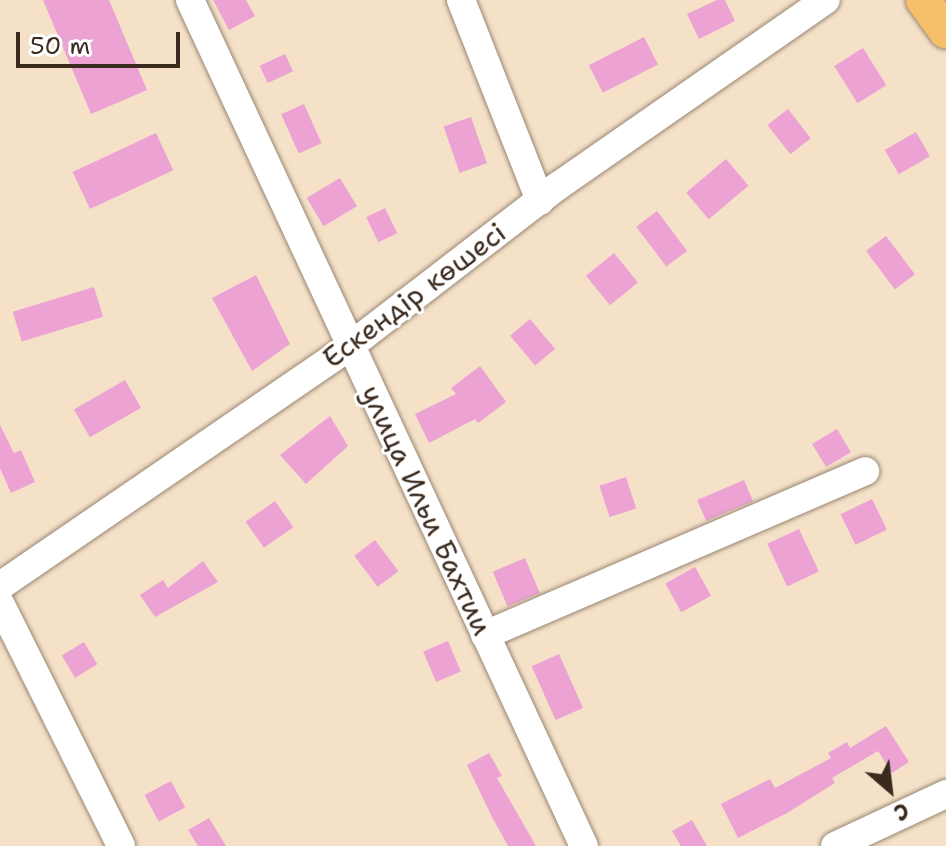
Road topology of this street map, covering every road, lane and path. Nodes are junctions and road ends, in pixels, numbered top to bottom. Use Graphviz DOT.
graph roads {
  1 [pos="190,0"];
  2 [pos="461,0"];
  3 [pos="826,0"];
  4 [pos="923,0"];
  5 [pos="946,32"];
  6 [pos="540,201"];
  7 [pos="350,346"];
  8 [pos="865,471"];
  9 [pos="0,586"];
  10 [pos="0,603"];
  11 [pos="485,635"];
  12 [pos="946,794"];
  13 [pos="121,846"];
  14 [pos="584,846"];
  15 [pos="835,846"];
  1 -- 7 [label="street, улица Ильи Бахтии"];
  2 -- 6 [label="street"];
  3 -- 6 [label="street, Ескендір көшесі"];
  4 -- 5 [label="main road"];
  6 -- 7 [label="street, Ескендір көшесі"];
  7 -- 9 [label="street, Ескендір көшесі"];
  7 -- 11 [label="street, улица Ильи Бахтии"];
  8 -- 11 [label="street"];
  10 -- 13 [label="street"];
  11 -- 14 [label="street, улица Ильи Бахтии"];
  12 -- 15 [label="street"];
}
